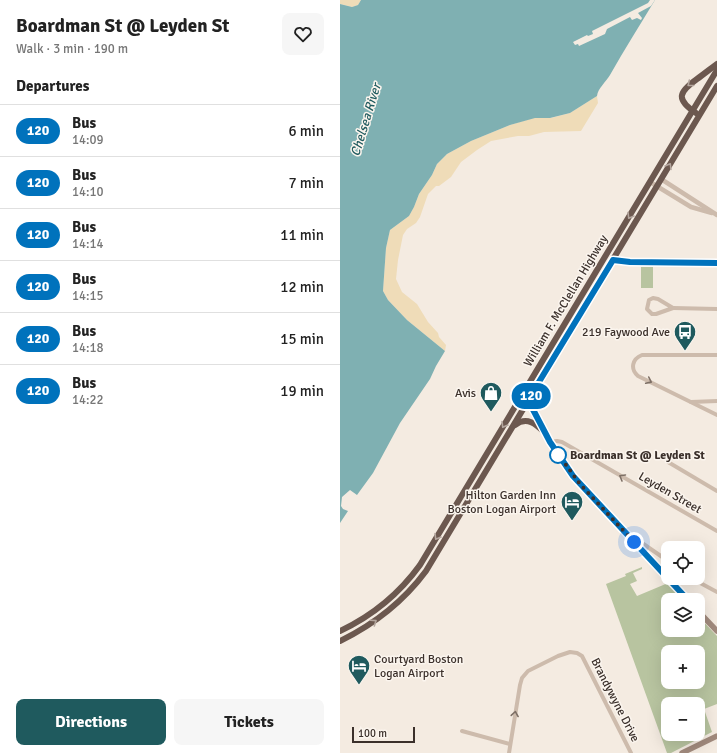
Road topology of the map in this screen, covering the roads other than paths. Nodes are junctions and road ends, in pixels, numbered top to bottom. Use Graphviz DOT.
graph roads {
  1 [pos="717,64"];
  2 [pos="717,70"];
  3 [pos="717,86"];
  4 [pos="693,111"];
  5 [pos="699,115"];
  6 [pos="662,179"];
  7 [pos="650,182"];
  8 [pos="657,187"];
  9 [pos="715,214"];
  10 [pos="613,260"];
  11 [pos="717,263"];
  12 [pos="674,308"];
  13 [pos="717,309"];
  14 [pos="717,355"];
  15 [pos="524,392"];
  16 [pos="528,400"];
  17 [pos="717,401"];
  18 [pos="691,402"];
  19 [pos="717,415"];
  20 [pos="512,428"];
  21 [pos="545,433"];
  22 [pos="550,442"];
  23 [pos="668,462"];
  24 [pos="717,491"];
  25 [pos="624,530"];
  26 [pos="717,531"];
  27 [pos="650,549"];
  28 [pos="644,553"];
  29 [pos="661,556"];
  30 [pos="704,585"];
  31 [pos="717,592"];
  32 [pos="681,593"];
  33 [pos="705,618"];
  34 [pos="340,631"];
  35 [pos="717,631"];
  36 [pos="340,641"];
  37 [pos="462,731"];
  38 [pos="717,736"];
  39 [pos="510,744"];
  40 [pos="509,753"];
  41 [pos="631,753"];
  42 [pos="682,753"];
  1 -- 4 [label="highway, one-way"];
  2 -- 4 [label="highway, William F. McClellan Highway"];
  3 -- 5 [label="highway, William F. McClellan Highway"];
  4 -- 5 [label="highway"];
  4 -- 7 [label="highway, William F. McClellan Highway"];
  6 -- 5 [label="highway, William F. McClellan Highway, one-way"];
  6 -- 8 [label="highway, William F. McClellan Highway"];
  6 -- 9 [label="street"];
  7 -- 8 [label="street"];
  7 -- 15 [label="highway, William F. McClellan Highway, one-way"];
  8 -- 9 [label="street"];
  8 -- 10 [label="highway, William F. McClellan Highway"];
  10 -- 11 [label="street"];
  10 -- 16 [label="highway, William F. McClellan Highway"];
  12 -- 12 [label="street"];
  12 -- 13 [label="street"];
  14 -- 18 [label="street, one-way"];
  15 -- 16 [label="main road"];
  15 -- 34 [label="highway, William F. McClellan Highway, one-way"];
  16 -- 20 [label="highway, William F. McClellan Highway"];
  16 -- 21 [label="main road"];
  17 -- 18 [label="street"];
  18 -- 19 [label="street"];
  20 -- 21 [label="highway"];
  36 -- 20 [label="highway, William F. McClellan Highway, one-way"];
  21 -- 22 [label="main road"];
  22 -- 25 [label="main road"];
  26 -- 22 [label="street, Leyden Street, one-way"];
  23 -- 24 [label="street"];
  25 -- 27 [label="street"];
  25 -- 28 [label="main road"];
  27 -- 28 [label="street"];
  27 -- 29 [label="street"];
  28 -- 32 [label="main road"];
  30 -- 31 [label="street"];
  33 -- 35 [label="main road"];
  37 -- 39 [label="street"];
  38 -- 42 [label="main road"];
  39 -- 40 [label="street, Brandywyne Drive"];
  39 -- 41 [label="street, Brandywyne Drive, one-way"];
}
